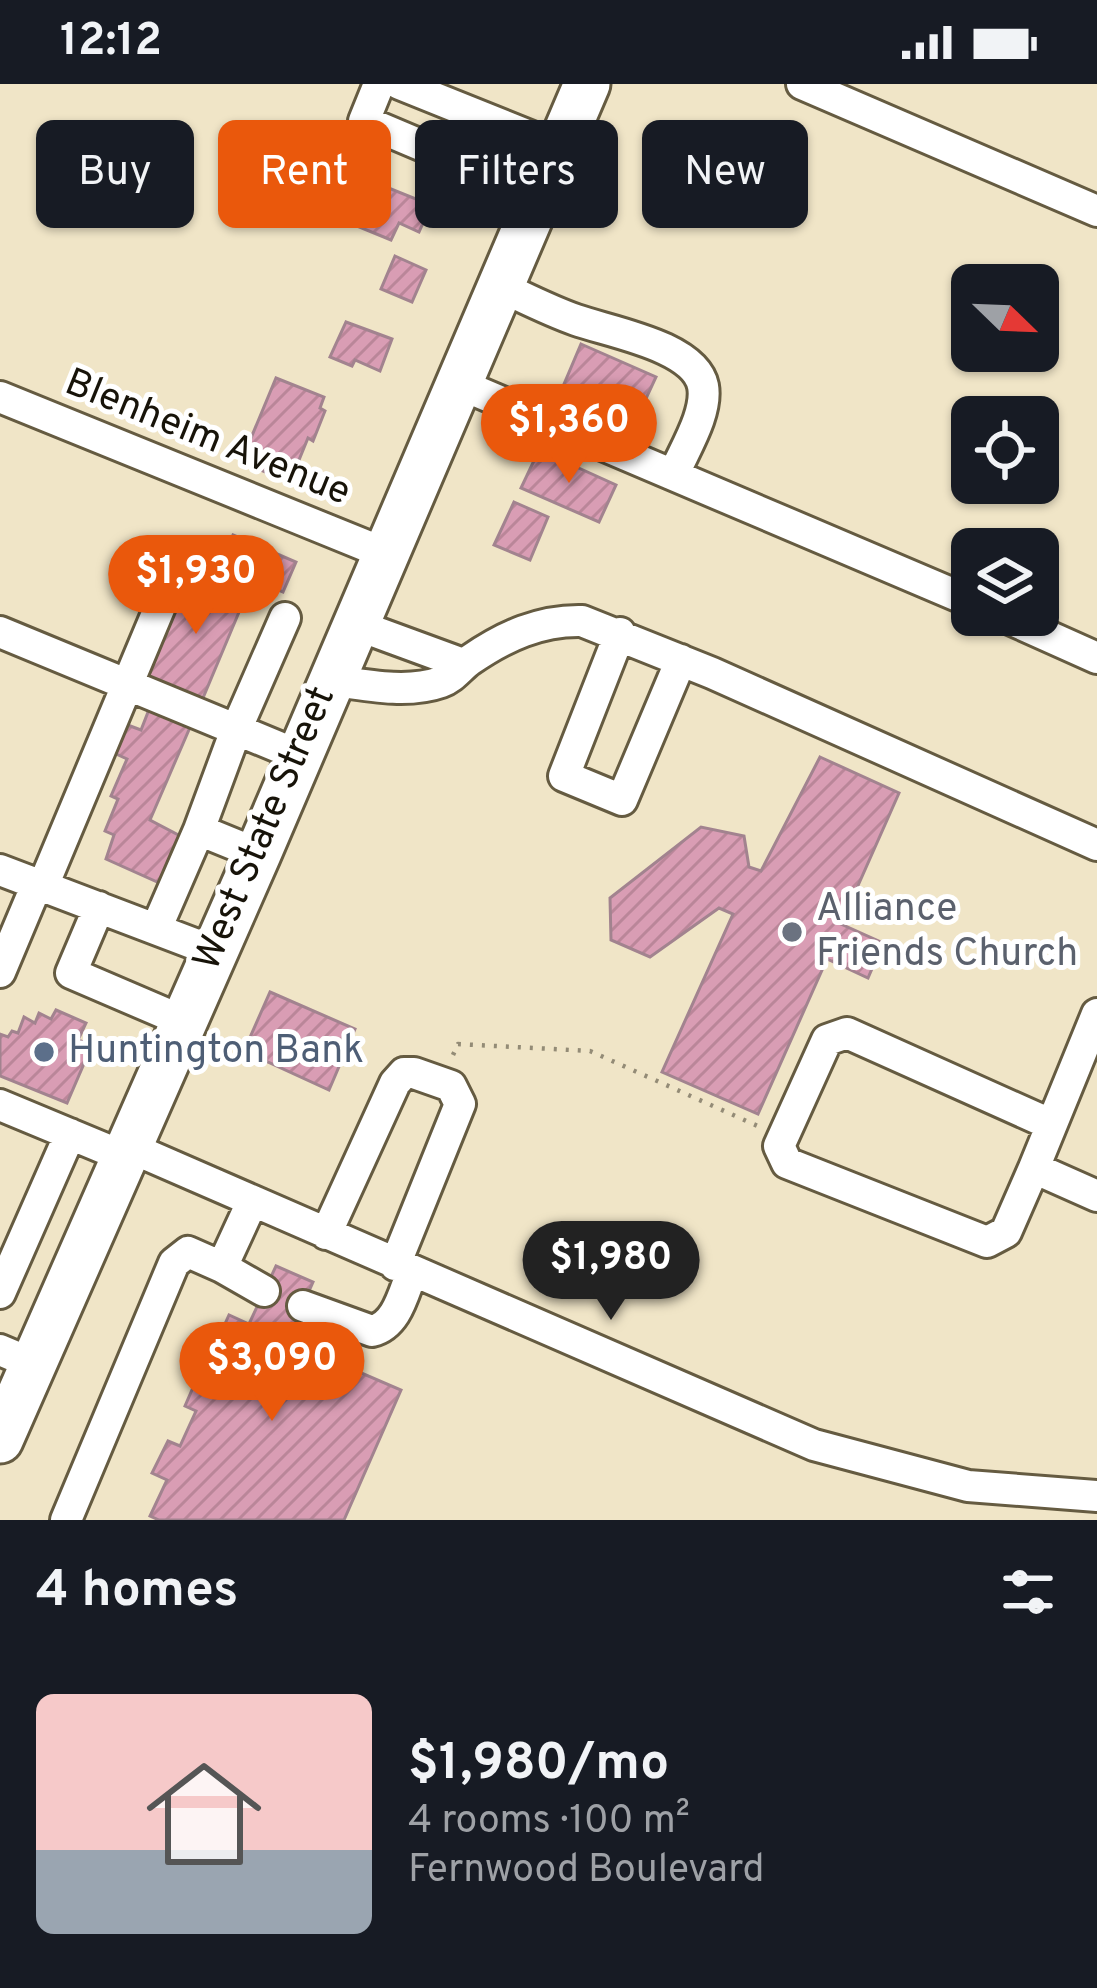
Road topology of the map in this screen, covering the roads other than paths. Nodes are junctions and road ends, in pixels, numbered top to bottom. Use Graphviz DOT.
graph roads {
  1 [pos="379,84"];
  2 [pos="400,84"];
  3 [pos="586,84"];
  4 [pos="823,88"];
  5 [pos="486,120"];
  6 [pos="571,120"];
  7 [pos="415,143"];
  8 [pos="1097,211"];
  9 [pos="524,228"];
  10 [pos="500,286"];
  11 [pos="458,383"];
  12 [pos="0,397"];
  13 [pos="674,474"];
  14 [pos="384,553"];
  15 [pos="174,573"];
  16 [pos="951,593"];
  17 [pos="285,618"];
  18 [pos="354,624"];
  19 [pos="0,632"];
  20 [pos="620,633"];
  21 [pos="1048,636"];
  22 [pos="1097,658"];
  23 [pos="681,660"];
  24 [pos="463,664"];
  25 [pos="330,680"];
  26 [pos="127,685"];
  27 [pos="236,730"];
  28 [pos="298,755"];
  29 [pos="199,830"];
  30 [pos="1097,845"];
  31 [pos="258,854"];
  32 [pos="0,870"];
  33 [pos="40,885"];
  34 [pos="99,908"];
  35 [pos="156,929"];
  36 [pos="213,951"];
  37 [pos="0,972"];
  38 [pos="1097,1014"];
  39 [pos="183,1021"];
  40 [pos="0,1105"];
  41 [pos="1050,1124"];
  42 [pos="70,1134"];
  43 [pos="127,1152"];
  44 [pos="1034,1168"];
  45 [pos="1097,1196"];
  46 [pos="252,1202"];
  47 [pos="326,1234"];
  48 [pos="222,1267"];
  49 [pos="404,1268"];
  50 [pos="264,1291"];
  51 [pos="0,1293"];
  52 [pos="303,1306"];
  53 [pos="16,1357"];
  54 [pos="0,1440"];
  55 [pos="1097,1496"];
  56 [pos="66,1520"];
  1 -- 7 [label="street"];
  2 -- 5 [label="street"];
  3 -- 6 [label="highway, West State Street"];
  4 -- 8 [label="street"];
  9 -- 10 [label="highway, West State Street"];
  10 -- 11 [label="highway, West State Street"];
  10 -- 13 [label="street"];
  11 -- 13 [label="street"];
  11 -- 14 [label="highway, West State Street"];
  12 -- 14 [label="street, Blenheim Avenue"];
  13 -- 16 [label="street"];
  14 -- 18 [label="highway, West State Street"];
  15 -- 26 [label="street"];
  17 -- 27 [label="street"];
  18 -- 24 [label="street"];
  18 -- 25 [label="highway, West State Street"];
  19 -- 26 [label="street"];
  20 -- 23 [label="street"];
  20 -- 23 [label="street"];
  20 -- 24 [label="street"];
  21 -- 22 [label="street"];
  23 -- 30 [label="street"];
  24 -- 25 [label="street"];
  25 -- 28 [label="highway, West State Street"];
  26 -- 27 [label="street"];
  26 -- 33 [label="street"];
  27 -- 28 [label="street"];
  27 -- 29 [label="street"];
  28 -- 31 [label="highway, West State Street"];
  29 -- 31 [label="street"];
  29 -- 35 [label="street"];
  31 -- 36 [label="highway, West State Street"];
  32 -- 33 [label="street"];
  33 -- 34 [label="street"];
  33 -- 37 [label="street"];
  34 -- 35 [label="street"];
  34 -- 39 [label="street"];
  35 -- 36 [label="street"];
  36 -- 39 [label="highway, West State Street"];
  38 -- 41 [label="street"];
  39 -- 43 [label="highway, West State Street"];
  40 -- 42 [label="street"];
  41 -- 44 [label="street"];
  41 -- 44 [label="street"];
  42 -- 43 [label="street"];
  42 -- 51 [label="street"];
  43 -- 46 [label="street"];
  43 -- 53 [label="highway, West State Street"];
  44 -- 45 [label="street"];
  46 -- 47 [label="street"];
  46 -- 48 [label="street"];
  47 -- 49 [label="street"];
  47 -- 49 [label="street"];
  48 -- 50 [label="street"];
  48 -- 56 [label="street"];
  49 -- 52 [label="street"];
  49 -- 55 [label="street"];
  53 -- 54 [label="highway, West State Street"];
}
